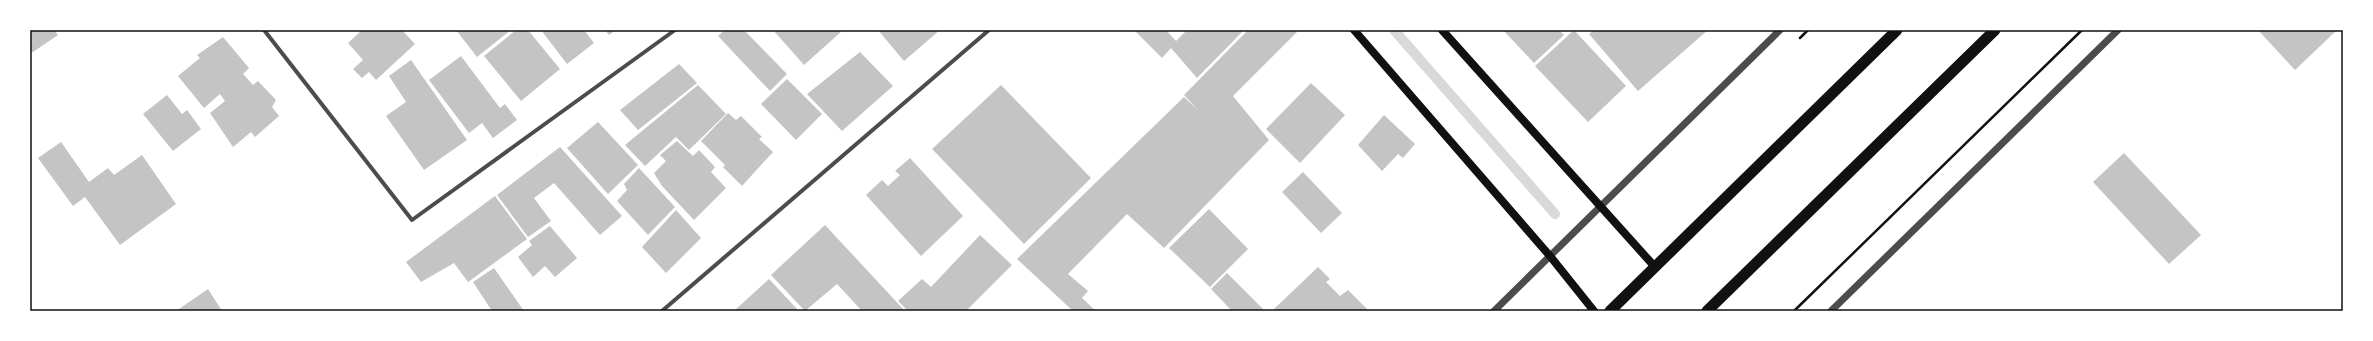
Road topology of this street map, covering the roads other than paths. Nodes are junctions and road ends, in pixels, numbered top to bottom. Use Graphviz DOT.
graph roads {
  1 [pos="264,30"];
  2 [pos="675,30"];
  3 [pos="989,30"];
  4 [pos="1354,30"];
  5 [pos="1442,30"];
  6 [pos="1780,30"];
  7 [pos="1897,30"];
  8 [pos="1995,30"];
  9 [pos="2118,30"];
  10 [pos="1599,207"];
  11 [pos="1550,256"];
  12 [pos="1655,267"];
  13 [pos="662,311"];
  14 [pos="1494,311"];
  15 [pos="1594,311"];
  16 [pos="1610,311"];
  17 [pos="1707,311"];
  18 [pos="1831,311"];
  1 -- 2 [label="street"];
  3 -- 13 [label="street"];
  4 -- 11 [label="main road"];
  5 -- 10 [label="main road"];
  6 -- 10 [label="street"];
  7 -- 12 [label="highway"];
  8 -- 17 [label="highway"];
  9 -- 18 [label="street"];
  10 -- 11 [label="street"];
  10 -- 12 [label="main road"];
  11 -- 14 [label="street"];
  11 -- 15 [label="main road"];
  12 -- 16 [label="highway"];
}
